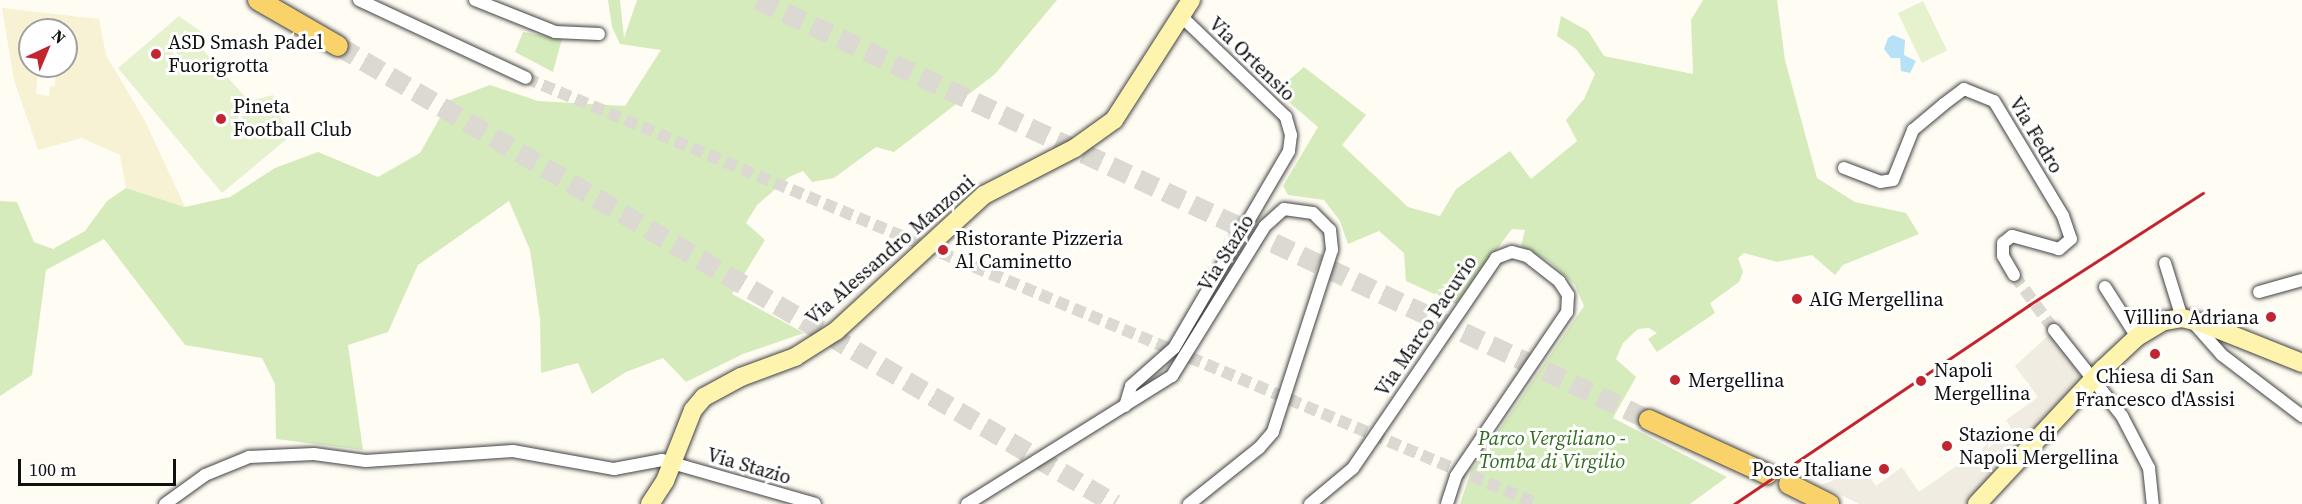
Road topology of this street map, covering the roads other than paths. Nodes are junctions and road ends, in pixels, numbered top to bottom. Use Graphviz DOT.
graph roads {
  1 [pos="258,0"];
  2 [pos="359,0"];
  3 [pos="475,0"];
  4 [pos="1191,0"];
  5 [pos="1180,15"];
  6 [pos="599,34"];
  7 [pos="338,46"];
  8 [pos="526,78"];
  9 [pos="1844,168"];
  10 [pos="2165,263"];
  11 [pos="2014,275"];
  12 [pos="2302,280"];
  13 [pos="2105,287"];
  14 [pos="2259,292"];
  15 [pos="2187,319"];
  16 [pos="2054,330"];
  17 [pos="2137,337"];
  18 [pos="2296,363"];
  19 [pos="2092,380"];
  20 [pos="1125,406"];
  21 [pos="2302,416"];
  22 [pos="1649,420"];
  23 [pos="672,464"];
  24 [pos="1767,474"];
  25 [pos="1789,484"];
  26 [pos="165,504"];
  27 [pos="650,504"];
  28 [pos="815,504"];
  29 [pos="967,504"];
  30 [pos="1189,504"];
  31 [pos="1310,504"];
  32 [pos="1447,504"];
  33 [pos="1829,504"];
  34 [pos="1977,504"];
  35 [pos="2153,504"];
  1 -- 7 [label="main road"];
  2 -- 8 [label="street"];
  3 -- 6 [label="street"];
  4 -- 5 [label="street, Via Alessandro Manzoni"];
  5 -- 20 [label="street, Via Ortensio"];
  5 -- 23 [label="street, Via Alessandro Manzoni"];
  9 -- 11 [label="street, Via Fedro"];
  10 -- 15 [label="street"];
  12 -- 14 [label="street"];
  13 -- 17 [label="street"];
  15 -- 17 [label="street"];
  15 -- 18 [label="street"];
  15 -- 21 [label="street"];
  16 -- 19 [label="street"];
  17 -- 19 [label="street"];
  19 -- 34 [label="street"];
  19 -- 35 [label="street"];
  20 -- 29 [label="street, Via Stazio"];
  20 -- 30 [label="street, Via Stazio"];
  22 -- 24 [label="main road"];
  23 -- 26 [label="street, Via Stazio"];
  23 -- 27 [label="street, Via Alessandro Manzoni"];
  23 -- 28 [label="street, Via Stazio"];
  25 -- 33 [label="main road"];
  31 -- 32 [label="street, Via Marco Pacuvio"];
}
